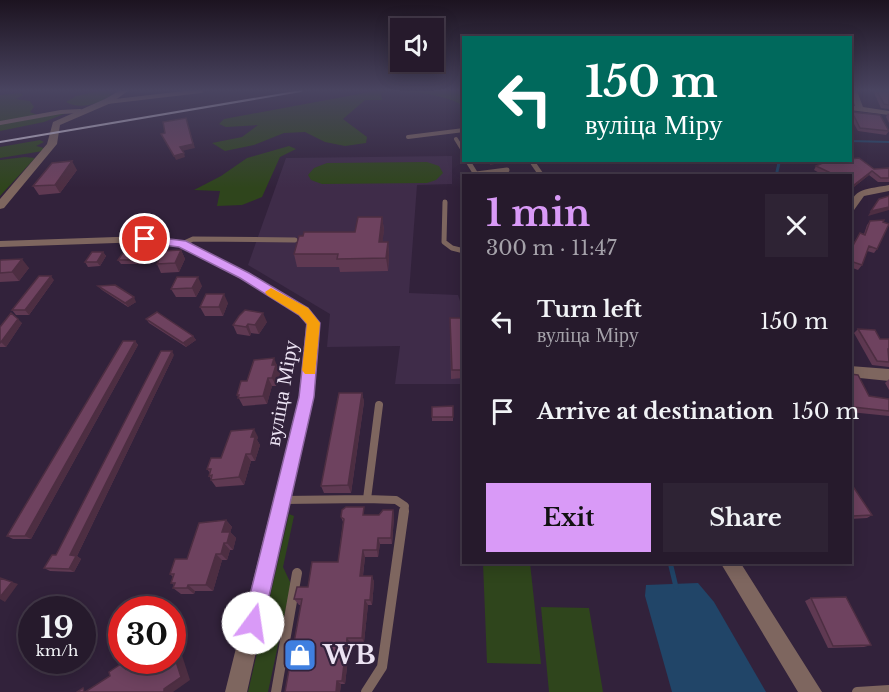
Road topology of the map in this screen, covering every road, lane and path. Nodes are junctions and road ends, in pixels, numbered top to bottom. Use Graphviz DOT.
graph roads {
  1 [pos="57,123"];
  2 [pos="462,130"];
  3 [pos="408,137"];
  4 [pos="456,139"];
  5 [pos="462,149"];
  6 [pos="507,170"];
  7 [pos="483,174"];
  8 [pos="889,188"];
  9 [pos="445,202"];
  10 [pos="852,205"];
  11 [pos="0,206"];
  12 [pos="295,240"];
  13 [pos="0,244"];
  14 [pos="182,244"];
  15 [pos="462,250"];
  16 [pos="852,371"];
  17 [pos="889,375"];
  18 [pos="379,405"];
  19 [pos="367,499"];
  20 [pos="283,500"];
  21 [pos="730,564"];
  22 [pos="297,573"];
  23 [pos="889,690"];
  24 [pos="236,692"];
  25 [pos="276,692"];
  26 [pos="366,692"];
  27 [pos="811,692"];
  28 [pos="857,692"];
  1 -- 11 [label="street"];
  2 -- 3 [label="lane"];
  4 -- 5 [label="lane"];
  6 -- 7 [label="lane"];
  8 -- 10 [label="street"];
  9 -- 15 [label="lane"];
  12 -- 14 [label="lane"];
  13 -- 14 [label="street, вуліца Міру"];
  14 -- 20 [label="street, вуліца Міру"];
  16 -- 17 [label="street"];
  18 -- 19 [label="lane"];
  19 -- 20 [label="lane"];
  19 -- 26 [label="lane"];
  20 -- 24 [label="street, вуліца Міру"];
  21 -- 27 [label="street"];
  22 -- 25 [label="lane"];
  23 -- 28 [label="lane"];
}
